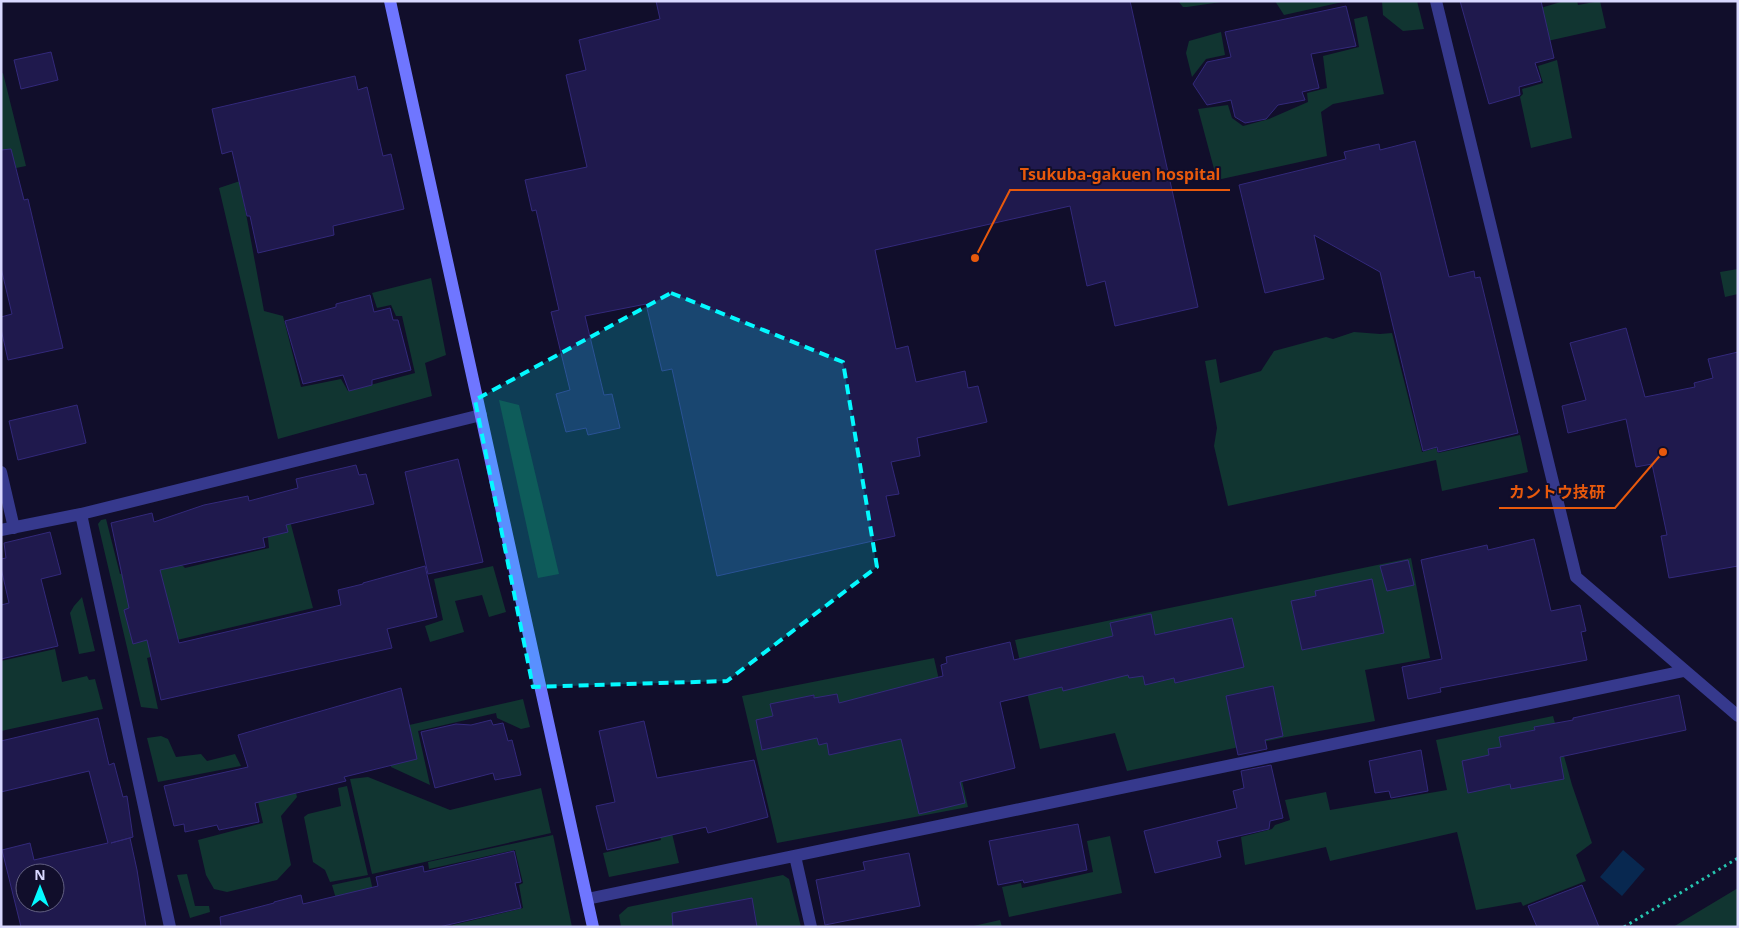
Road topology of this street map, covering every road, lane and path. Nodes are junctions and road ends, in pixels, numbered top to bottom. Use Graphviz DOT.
graph roads {
  1 [pos="390,1"];
  2 [pos="1436,1"];
  3 [pos="481,415"];
  4 [pos="1,472"];
  5 [pos="81,514"];
  6 [pos="8,529"];
  7 [pos="1684,671"];
  8 [pos="1738,716"];
  9 [pos="795,856"];
  10 [pos="1738,858"];
  11 [pos="587,899"];
  12 [pos="170,927"];
  13 [pos="593,927"];
  14 [pos="811,927"];
  15 [pos="1624,927"];
  1 -- 3 [label="street"];
  2 -- 7 [label="street"];
  3 -- 5 [label="street"];
  3 -- 11 [label="street"];
  4 -- 6 [label="street"];
  5 -- 6 [label="street"];
  5 -- 12 [label="street"];
  7 -- 8 [label="street"];
  7 -- 9 [label="street"];
  9 -- 11 [label="street"];
  9 -- 14 [label="street"];
  10 -- 15 [label="path"];
  11 -- 13 [label="street"];
}
